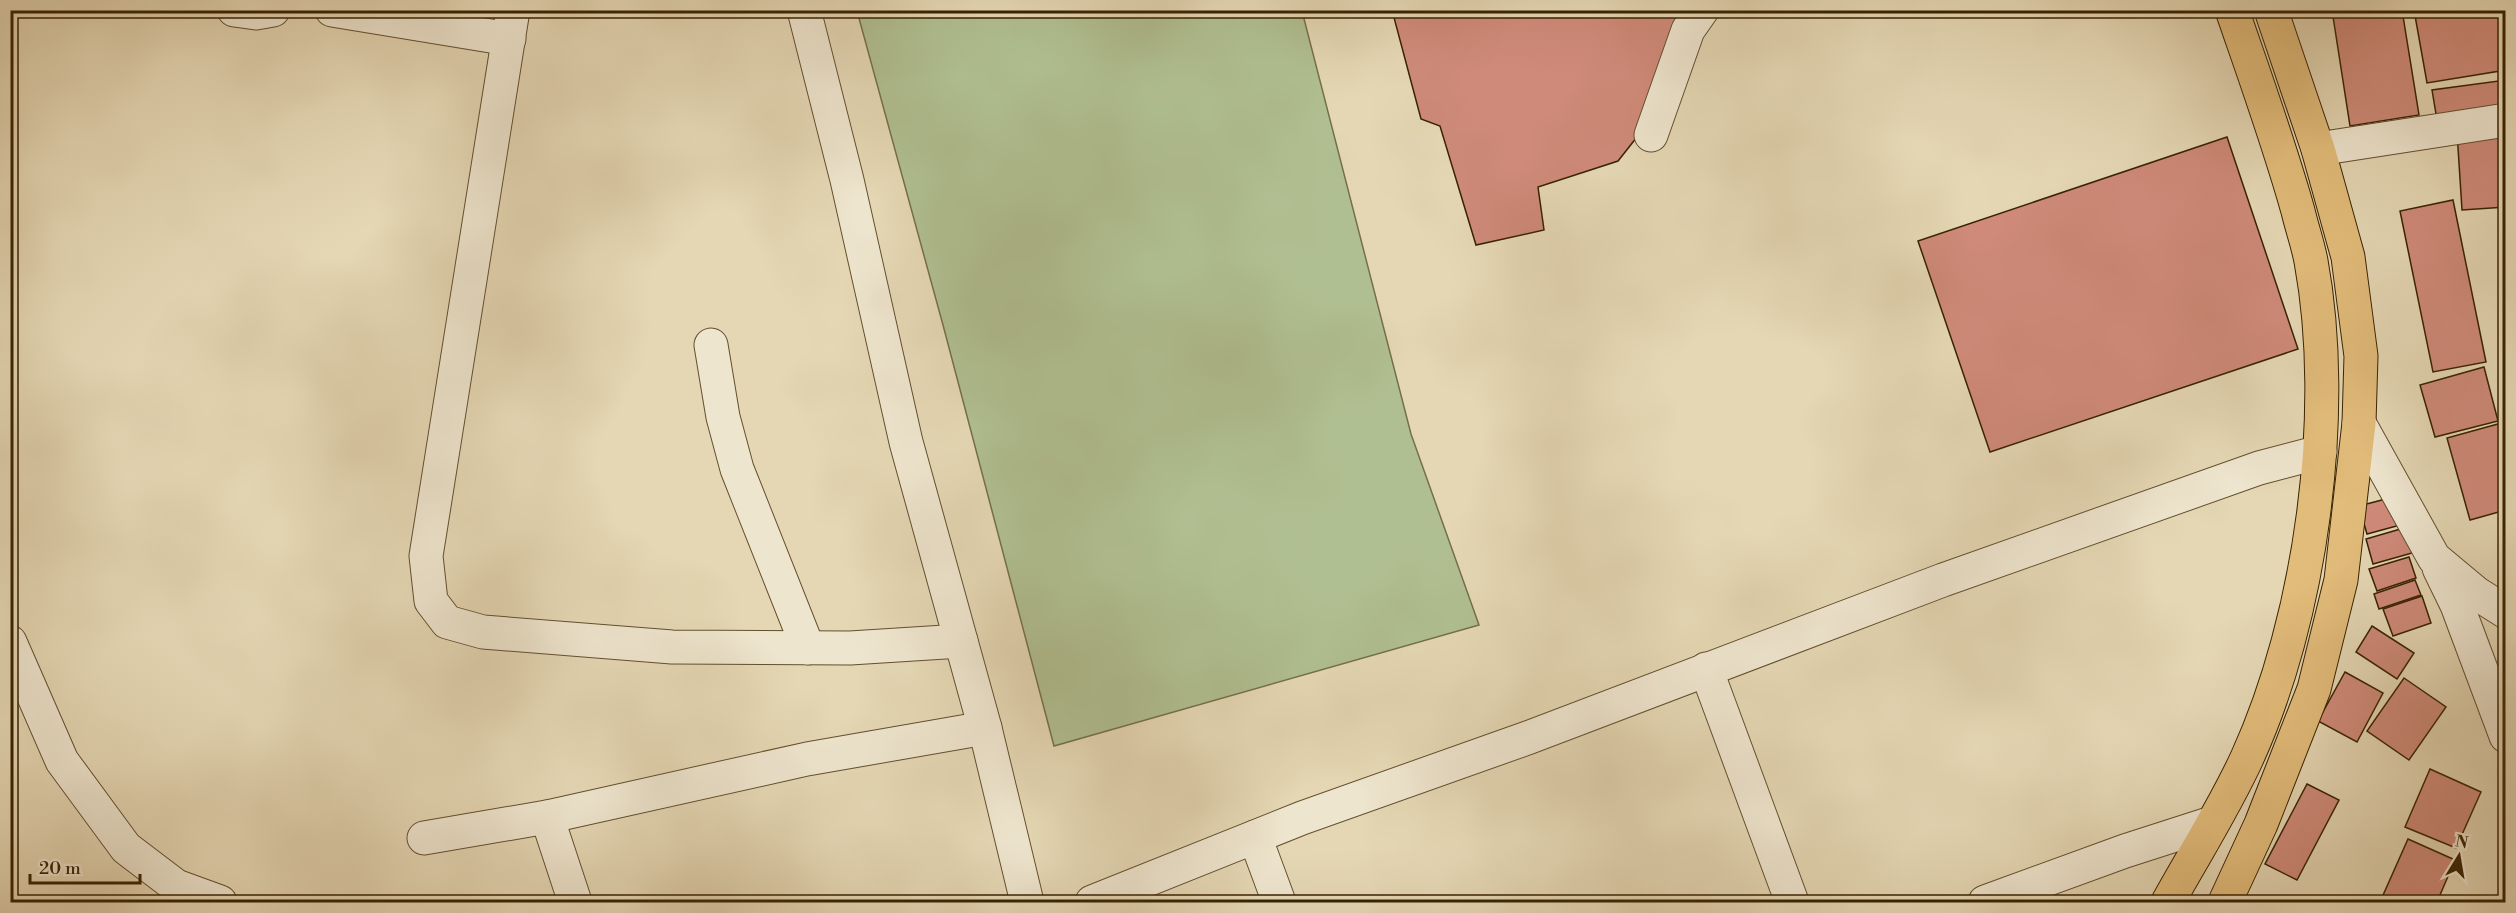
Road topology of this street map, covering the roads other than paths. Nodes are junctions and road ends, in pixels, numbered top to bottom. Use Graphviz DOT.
graph roads {
  1 [pos="234,10"];
  2 [pos="273,10"];
  3 [pos="332,10"];
  4 [pos="804,10"];
  5 [pos="1701,10"];
  6 [pos="2232,10"];
  7 [pos="2271,10"];
  8 [pos="511,25"];
  9 [pos="2505,120"];
  10 [pos="1651,135"];
  11 [pos="2318,149"];
  12 [pos="711,345"];
  13 [pos="2359,423"];
  14 [pos="2320,453"];
  15 [pos="2434,558"];
  16 [pos="2505,612"];
  17 [pos="961,641"];
  18 [pos="10,642"];
  19 [pos="808,648"];
  20 [pos="1706,669"];
  21 [pos="985,728"];
  22 [pos="2505,736"];
  23 [pos="547,817"];
  24 [pos="2212,823"];
  25 [pos="1255,837"];
  26 [pos="424,838"];
  27 [pos="220,903"];
  28 [pos="575,903"];
  29 [pos="1027,903"];
  30 [pos="1092,903"];
  31 [pos="1279,903"];
  32 [pos="1792,903"];
  33 [pos="1985,903"];
  34 [pos="2168,903"];
  35 [pos="2224,903"];
  1 -- 2 [label="street"];
  3 -- 8 [label="street"];
  4 -- 17 [label="street"];
  5 -- 10 [label="street"];
  6 -- 14 [label="highway"];
  7 -- 11 [label="highway"];
  8 -- 19 [label="street"];
  9 -- 11 [label="street"];
  11 -- 13 [label="highway"];
  12 -- 19 [label="street"];
  13 -- 15 [label="street"];
  13 -- 35 [label="highway"];
  14 -- 20 [label="street"];
  14 -- 24 [label="highway"];
  15 -- 16 [label="street"];
  15 -- 22 [label="street"];
  17 -- 19 [label="street"];
  17 -- 21 [label="street"];
  18 -- 27 [label="street"];
  20 -- 25 [label="street"];
  20 -- 32 [label="street"];
  21 -- 23 [label="street"];
  21 -- 29 [label="street"];
  23 -- 26 [label="street"];
  23 -- 28 [label="street"];
  24 -- 33 [label="street"];
  24 -- 34 [label="highway"];
  25 -- 30 [label="street"];
  25 -- 31 [label="street"];
}
